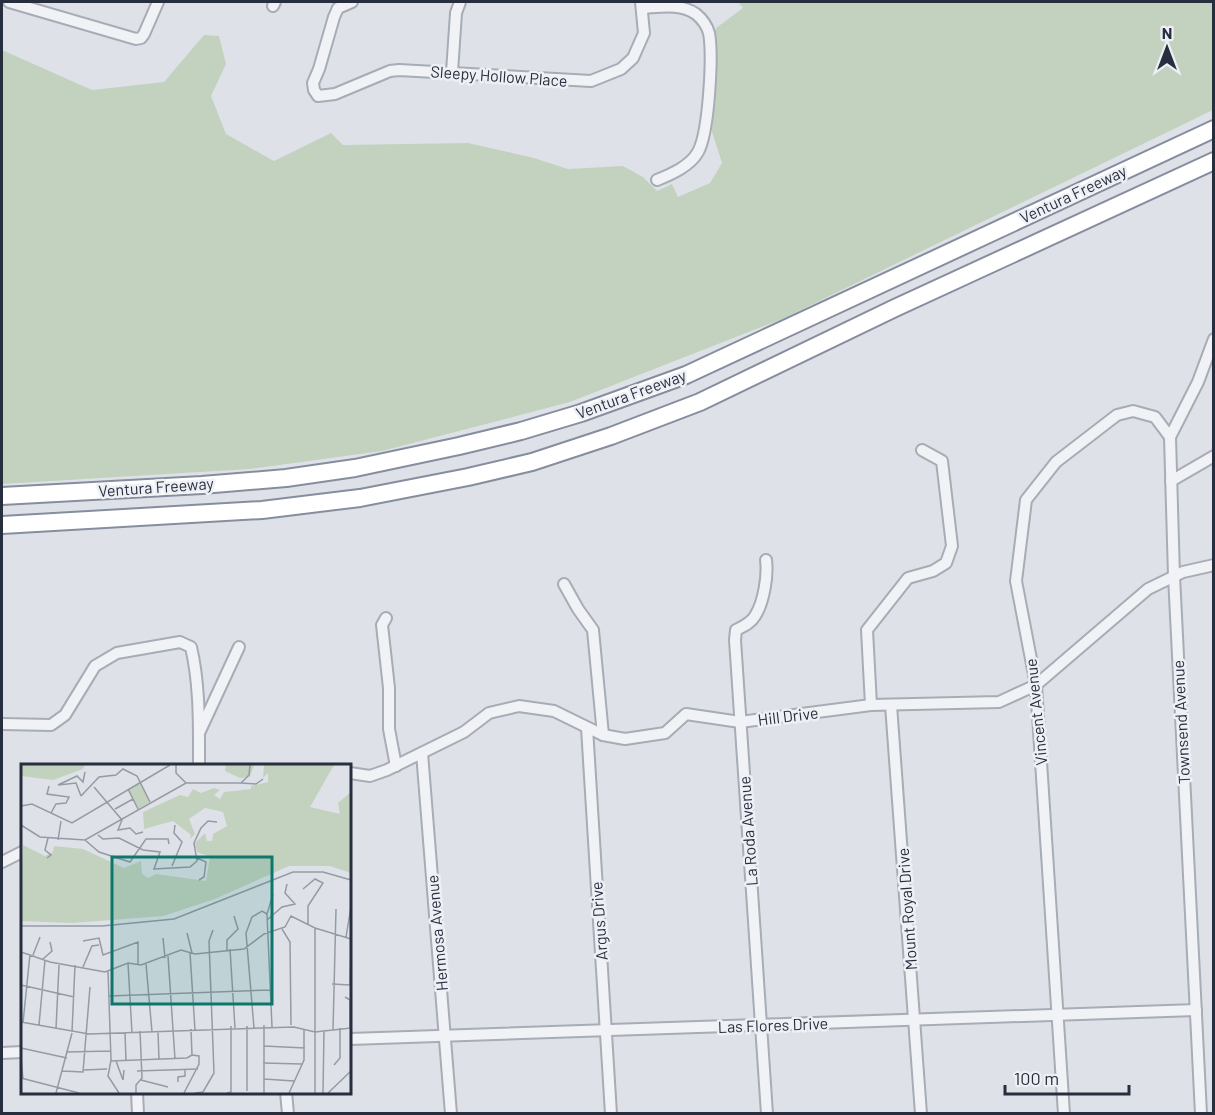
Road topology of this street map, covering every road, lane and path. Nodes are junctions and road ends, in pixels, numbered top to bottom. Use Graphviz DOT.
graph roads {
  1 [pos="9,2"];
  2 [pos="158,2"];
  3 [pos="352,2"];
  4 [pos="460,2"];
  5 [pos="642,4"];
  6 [pos="452,72"];
  7 [pos="1214,129"];
  8 [pos="1214,151"];
  9 [pos="1214,161"];
  10 [pos="657,180"];
  11 [pos="965,246"];
  12 [pos="1214,339"];
  13 [pos="1170,437"];
  14 [pos="922,450"];
  15 [pos="1214,456"];
  16 [pos="468,477"];
  17 [pos="1171,481"];
  18 [pos="2,496"];
  19 [pos="2,505"];
  20 [pos="2,525"];
  21 [pos="766,560"];
  22 [pos="1214,564"];
  23 [pos="1174,576"];
  24 [pos="564,584"];
  25 [pos="386,618"];
  26 [pos="239,647"];
  27 [pos="1036,685"];
  28 [pos="871,705"];
  29 [pos="891,705"];
  30 [pos="740,722"];
  31 [pos="2,724"];
  32 [pos="587,728"];
  33 [pos="199,734"];
  34 [pos="603,735"];
  35 [pos="422,753"];
  36 [pos="199,764"];
  37 [pos="396,766"];
  38 [pos="351,773"];
  39 [pos="21,852"];
  40 [pos="2,862"];
  41 [pos="1196,1010"];
  42 [pos="1059,1015"];
  43 [pos="916,1020"];
  44 [pos="760,1026"];
  45 [pos="606,1031"];
  46 [pos="445,1036"];
  47 [pos="351,1039"];
  48 [pos="21,1052"];
  49 [pos="2,1053"];
  50 [pos="137,1094"];
  51 [pos="286,1094"];
  52 [pos="138,1113"];
  53 [pos="288,1113"];
  54 [pos="451,1113"];
  55 [pos="611,1113"];
  56 [pos="767,1113"];
  57 [pos="921,1113"];
  58 [pos="1064,1113"];
  59 [pos="1201,1113"];
  1 -- 2 [label="street"];
  3 -- 6 [label="street, Sleepy Hollow Place"];
  4 -- 6 [label="street"];
  5 -- 6 [label="street, Sleepy Hollow Place"];
  5 -- 10 [label="street"];
  7 -- 11 [label="highway, Ventura Freeway"];
  8 -- 16 [label="highway"];
  9 -- 16 [label="highway, Ventura Freeway"];
  11 -- 18 [label="highway, Ventura Freeway"];
  11 -- 19 [label="highway"];
  12 -- 13 [label="street, Townsend Avenue"];
  13 -- 17 [label="street, Townsend Avenue"];
  13 -- 27 [label="street, Vincent Avenue"];
  14 -- 28 [label="street"];
  15 -- 17 [label="street"];
  16 -- 20 [label="highway, Ventura Freeway"];
  17 -- 23 [label="street, Townsend Avenue"];
  21 -- 30 [label="street, La Roda Avenue"];
  22 -- 23 [label="street, Hill Drive"];
  23 -- 27 [label="street, Hill Drive"];
  23 -- 41 [label="street, Townsend Avenue"];
  24 -- 34 [label="street"];
  25 -- 37 [label="street"];
  26 -- 33 [label="street"];
  27 -- 29 [label="street, Hill Drive"];
  27 -- 42 [label="street, Vincent Avenue"];
  28 -- 29 [label="street, Hill Drive"];
  28 -- 30 [label="street, Hill Drive"];
  29 -- 43 [label="street, Mount Royal Drive"];
  30 -- 34 [label="street, Hill Drive"];
  30 -- 44 [label="street, La Roda Avenue"];
  31 -- 33 [label="street"];
  32 -- 34 [label="street, Hill Drive"];
  32 -- 35 [label="street, Hill Drive"];
  32 -- 45 [label="street, Argus Drive"];
  33 -- 36 [label="street"];
  35 -- 37 [label="street, Hill Drive"];
  35 -- 46 [label="street, Hermosa Avenue"];
  37 -- 38 [label="street, Hill Drive"];
  39 -- 40 [label="street"];
  41 -- 42 [label="street, Las Flores Drive"];
  41 -- 59 [label="street, Townsend Avenue"];
  42 -- 43 [label="street, Las Flores Drive"];
  42 -- 58 [label="street, Vincent Avenue"];
  43 -- 44 [label="street, Las Flores Drive"];
  43 -- 57 [label="street, Mount Royal Drive"];
  44 -- 45 [label="street, Las Flores Drive"];
  44 -- 56 [label="street, La Roda Avenue"];
  45 -- 46 [label="street, Las Flores Drive"];
  45 -- 55 [label="street, Argus Drive"];
  46 -- 47 [label="street, Las Flores Drive"];
  46 -- 54 [label="street, Hermosa Avenue"];
  48 -- 49 [label="street"];
  50 -- 52 [label="street"];
  51 -- 53 [label="street"];
}
